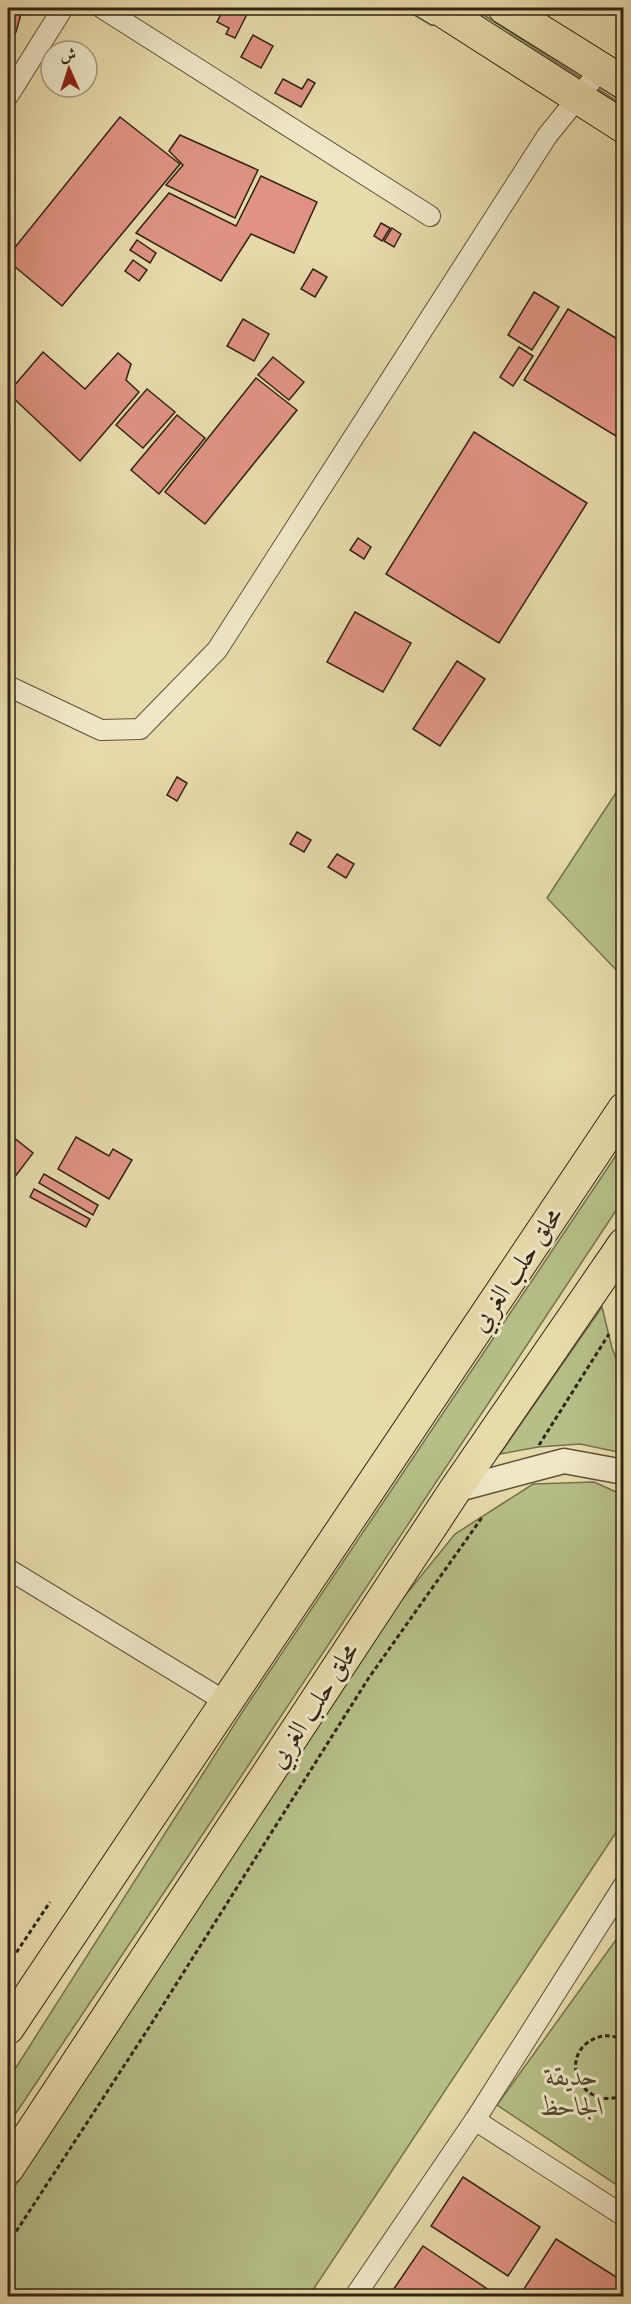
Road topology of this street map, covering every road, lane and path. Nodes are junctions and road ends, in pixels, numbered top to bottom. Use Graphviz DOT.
graph roads {
  1 [pos="63,8"];
  2 [pos="102,8"];
  3 [pos="412,8"];
  4 [pos="504,8"];
  5 [pos="440,17"];
  6 [pos="612,76"];
  7 [pos="557,87"];
  8 [pos="8,96"];
  9 [pos="624,127"];
  10 [pos="430,216"];
  11 [pos="8,686"];
  12 [pos="624,1109"];
  13 [pos="624,1244"];
  14 [pos="609,1334"];
  15 [pos="538,1447"];
  16 [pos="624,1472"];
  17 [pos="455,1490"];
  18 [pos="483,1516"];
  19 [pos="8,1569"];
  20 [pos="226,1702"];
  21 [pos="624,1885"];
  22 [pos="50,1902"];
  23 [pos="8,1965"];
  24 [pos="8,2028"];
  25 [pos="624,2040"];
  26 [pos="624,2095"];
  27 [pos="475,2120"];
  28 [pos="8,2168"];
  29 [pos="624,2216"];
  30 [pos="8,2244"];
  31 [pos="355,2296"];
  1 -- 8 [label="street"];
  2 -- 10 [label="street"];
  3 -- 5 [label="lane"];
  4 -- 6 [label="highway"];
  5 -- 7 [label="highway"];
  6 -- 7 [label="street"];
  7 -- 9 [label="highway"];
  7 -- 11 [label="street"];
  12 -- 20 [label="highway, محلق حلب الغربي"];
  13 -- 17 [label="highway, محلق حلب الغربي"];
  14 -- 15 [label="path"];
  16 -- 17 [label="street"];
  17 -- 28 [label="highway, محلق حلب الغربي"];
  18 -- 30 [label="path"];
  19 -- 20 [label="street"];
  20 -- 24 [label="highway, محلق حلب الغربي"];
  21 -- 27 [label="street"];
  22 -- 23 [label="path"];
  25 -- 26 [label="path"];
  27 -- 29 [label="street"];
  27 -- 31 [label="street"];
}
